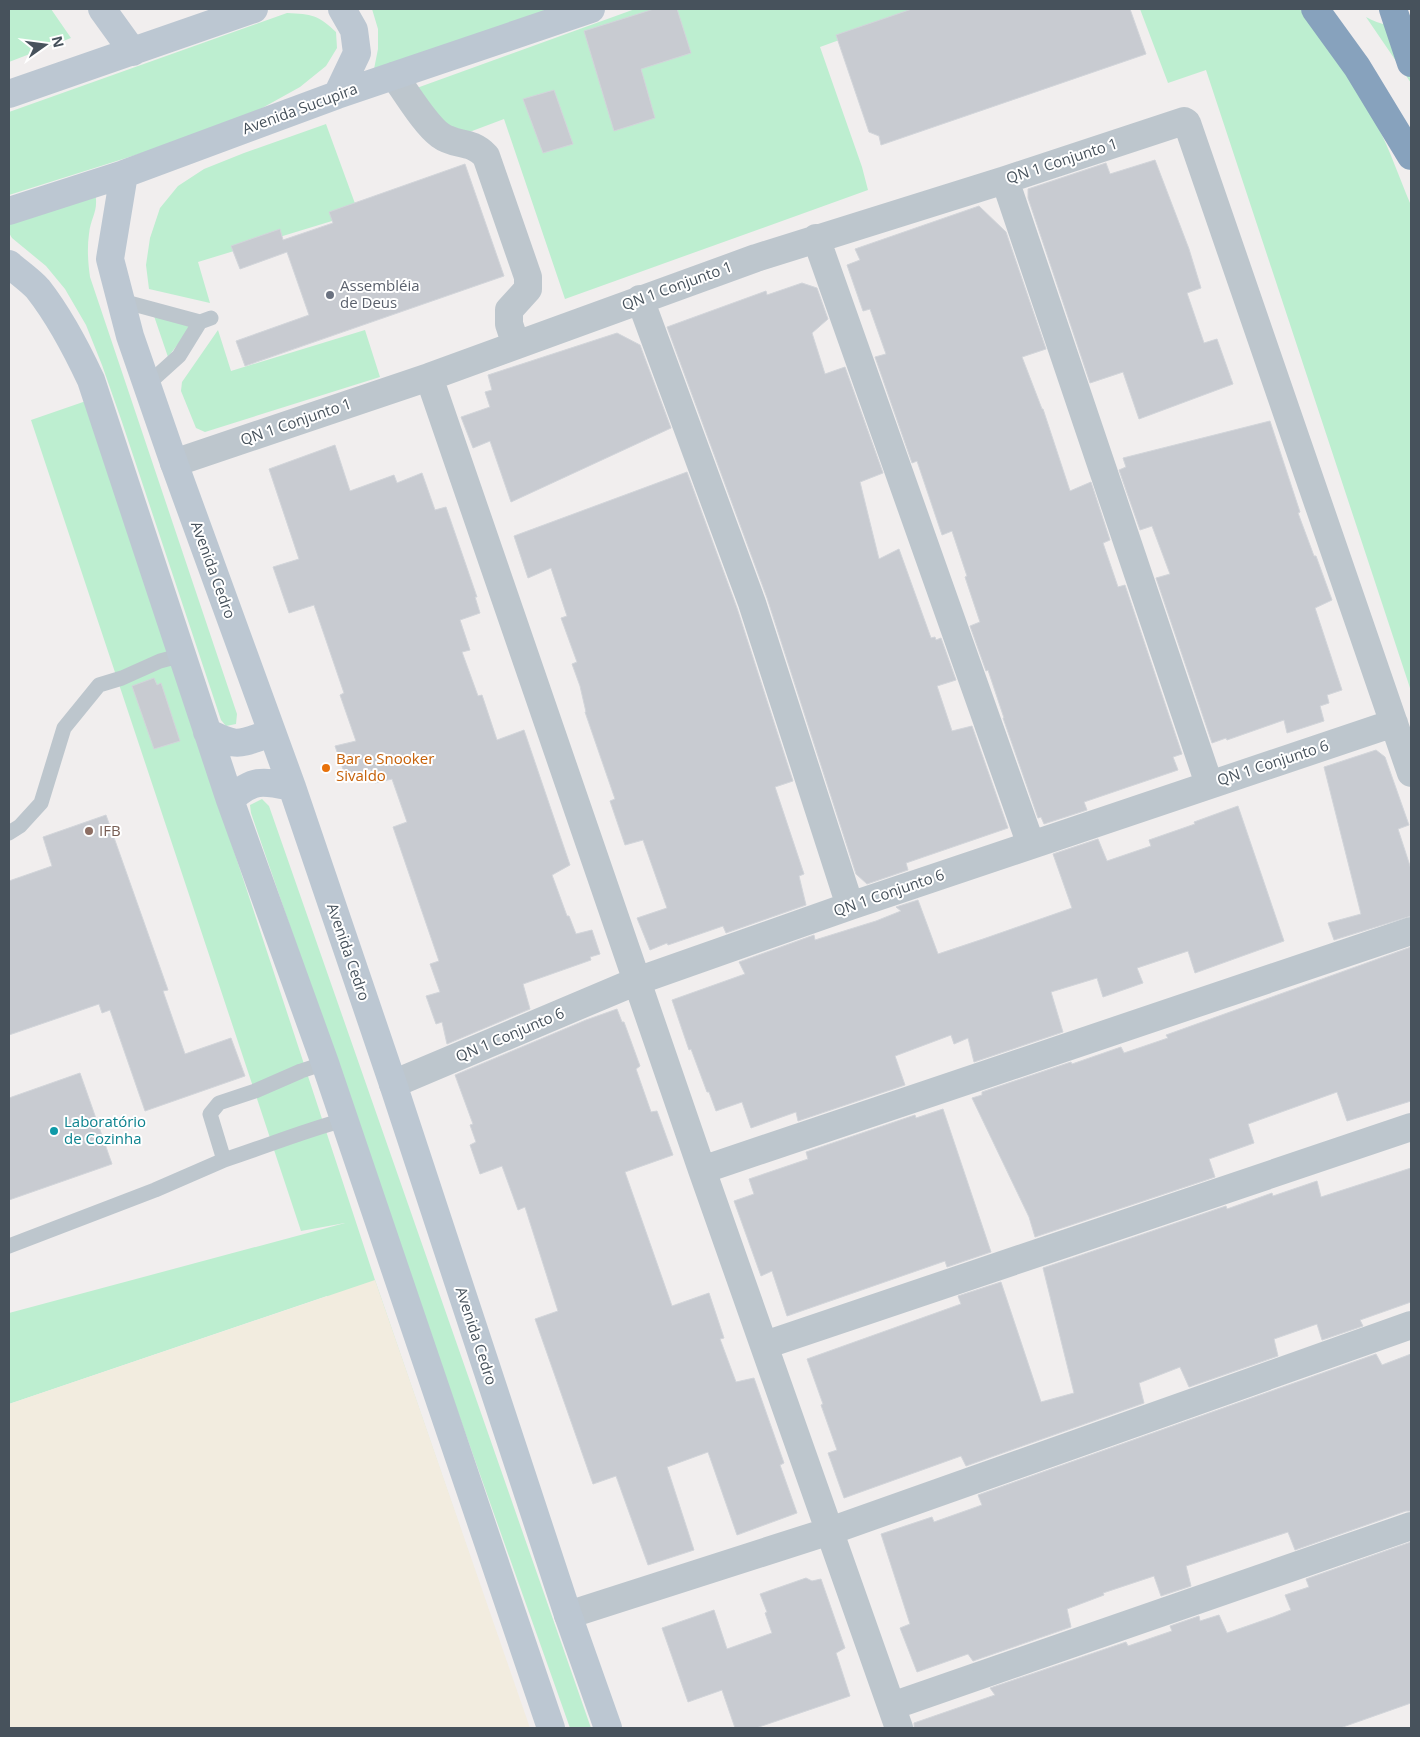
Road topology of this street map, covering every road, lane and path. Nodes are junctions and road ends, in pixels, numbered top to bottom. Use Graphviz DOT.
graph roads {
  1 [pos="102,9"];
  2 [pos="254,9"];
  3 [pos="342,9"];
  4 [pos="591,9"];
  5 [pos="1315,9"];
  6 [pos="1393,9"];
  7 [pos="133,52"];
  8 [pos="1411,63"];
  9 [pos="394,76"];
  10 [pos="9,94"];
  11 [pos="337,95"];
  12 [pos="1411,156"];
  13 [pos="124,174"];
  14 [pos="1004,180"];
  15 [pos="9,211"];
  16 [pos="816,238"];
  17 [pos="9,264"];
  18 [pos="640,299"];
  19 [pos="122,301"];
  20 [pos="516,345"];
  21 [pos="430,377"];
  22 [pos="148,384"];
  23 [pos="174,463"];
  24 [pos="183,655"];
  25 [pos="1394,723"];
  26 [pos="207,732"];
  27 [pos="272,733"];
  28 [pos="1411,773"];
  29 [pos="1209,784"];
  30 [pos="292,787"];
  31 [pos="230,800"];
  32 [pos="9,833"];
  33 [pos="1031,845"];
  34 [pos="850,906"];
  35 [pos="1411,931"];
  36 [pos="637,981"];
  37 [pos="325,1063"];
  38 [pos="393,1084"];
  39 [pos="344,1120"];
  40 [pos="1411,1127"];
  41 [pos="224,1160"];
  42 [pos="702,1170"];
  43 [pos="9,1246"];
  44 [pos="1411,1325"];
  45 [pos="765,1345"];
  46 [pos="1411,1526"];
  47 [pos="830,1531"];
  48 [pos="568,1615"];
  49 [pos="895,1717"];
  50 [pos="551,1728"];
  51 [pos="608,1728"];
  1 -- 7 [label="street"];
  2 -- 7 [label="street"];
  3 -- 11 [label="street"];
  4 -- 9 [label="street, Avenida Sucupira"];
  5 -- 12 [label="highway"];
  6 -- 8 [label="highway"];
  7 -- 10 [label="street"];
  9 -- 11 [label="street, Avenida Sucupira"];
  9 -- 20 [label="street"];
  11 -- 13 [label="street, Avenida Sucupira"];
  13 -- 15 [label="street, Avenida Sucupira"];
  13 -- 19 [label="street, Avenida Cedro"];
  14 -- 16 [label="street, QN 1 Conjunto 1"];
  14 -- 25 [label="street, QN 1 Conjunto 1"];
  14 -- 29 [label="street"];
  16 -- 18 [label="street, QN 1 Conjunto 1"];
  16 -- 33 [label="street"];
  17 -- 24 [label="street"];
  18 -- 20 [label="street, QN 1 Conjunto 1"];
  18 -- 34 [label="street"];
  19 -- 22 [label="street, Avenida Cedro"];
  19 -- 22 [label="lane"];
  20 -- 21 [label="street, QN 1 Conjunto 1"];
  21 -- 23 [label="street, QN 1 Conjunto 1"];
  21 -- 36 [label="street"];
  22 -- 23 [label="street, Avenida Cedro"];
  23 -- 27 [label="street, Avenida Cedro"];
  24 -- 26 [label="street"];
  24 -- 32 [label="lane"];
  25 -- 28 [label="street"];
  25 -- 29 [label="street, QN 1 Conjunto 6"];
  26 -- 27 [label="street"];
  26 -- 31 [label="street"];
  27 -- 30 [label="street, Avenida Cedro"];
  29 -- 33 [label="street, QN 1 Conjunto 6"];
  30 -- 31 [label="street"];
  30 -- 38 [label="street, Avenida Cedro"];
  31 -- 37 [label="street"];
  33 -- 34 [label="street, QN 1 Conjunto 6"];
  34 -- 36 [label="street, QN 1 Conjunto 6"];
  35 -- 42 [label="street"];
  36 -- 38 [label="street, QN 1 Conjunto 6"];
  36 -- 42 [label="street"];
  37 -- 39 [label="street"];
  37 -- 41 [label="lane"];
  38 -- 48 [label="street, Avenida Cedro"];
  39 -- 41 [label="lane"];
  39 -- 50 [label="street"];
  40 -- 45 [label="street"];
  41 -- 43 [label="lane"];
  42 -- 45 [label="street"];
  44 -- 47 [label="street"];
  45 -- 47 [label="street"];
  46 -- 49 [label="street"];
  47 -- 48 [label="street"];
  47 -- 49 [label="street"];
  48 -- 51 [label="street, Avenida Cedro"];
}
